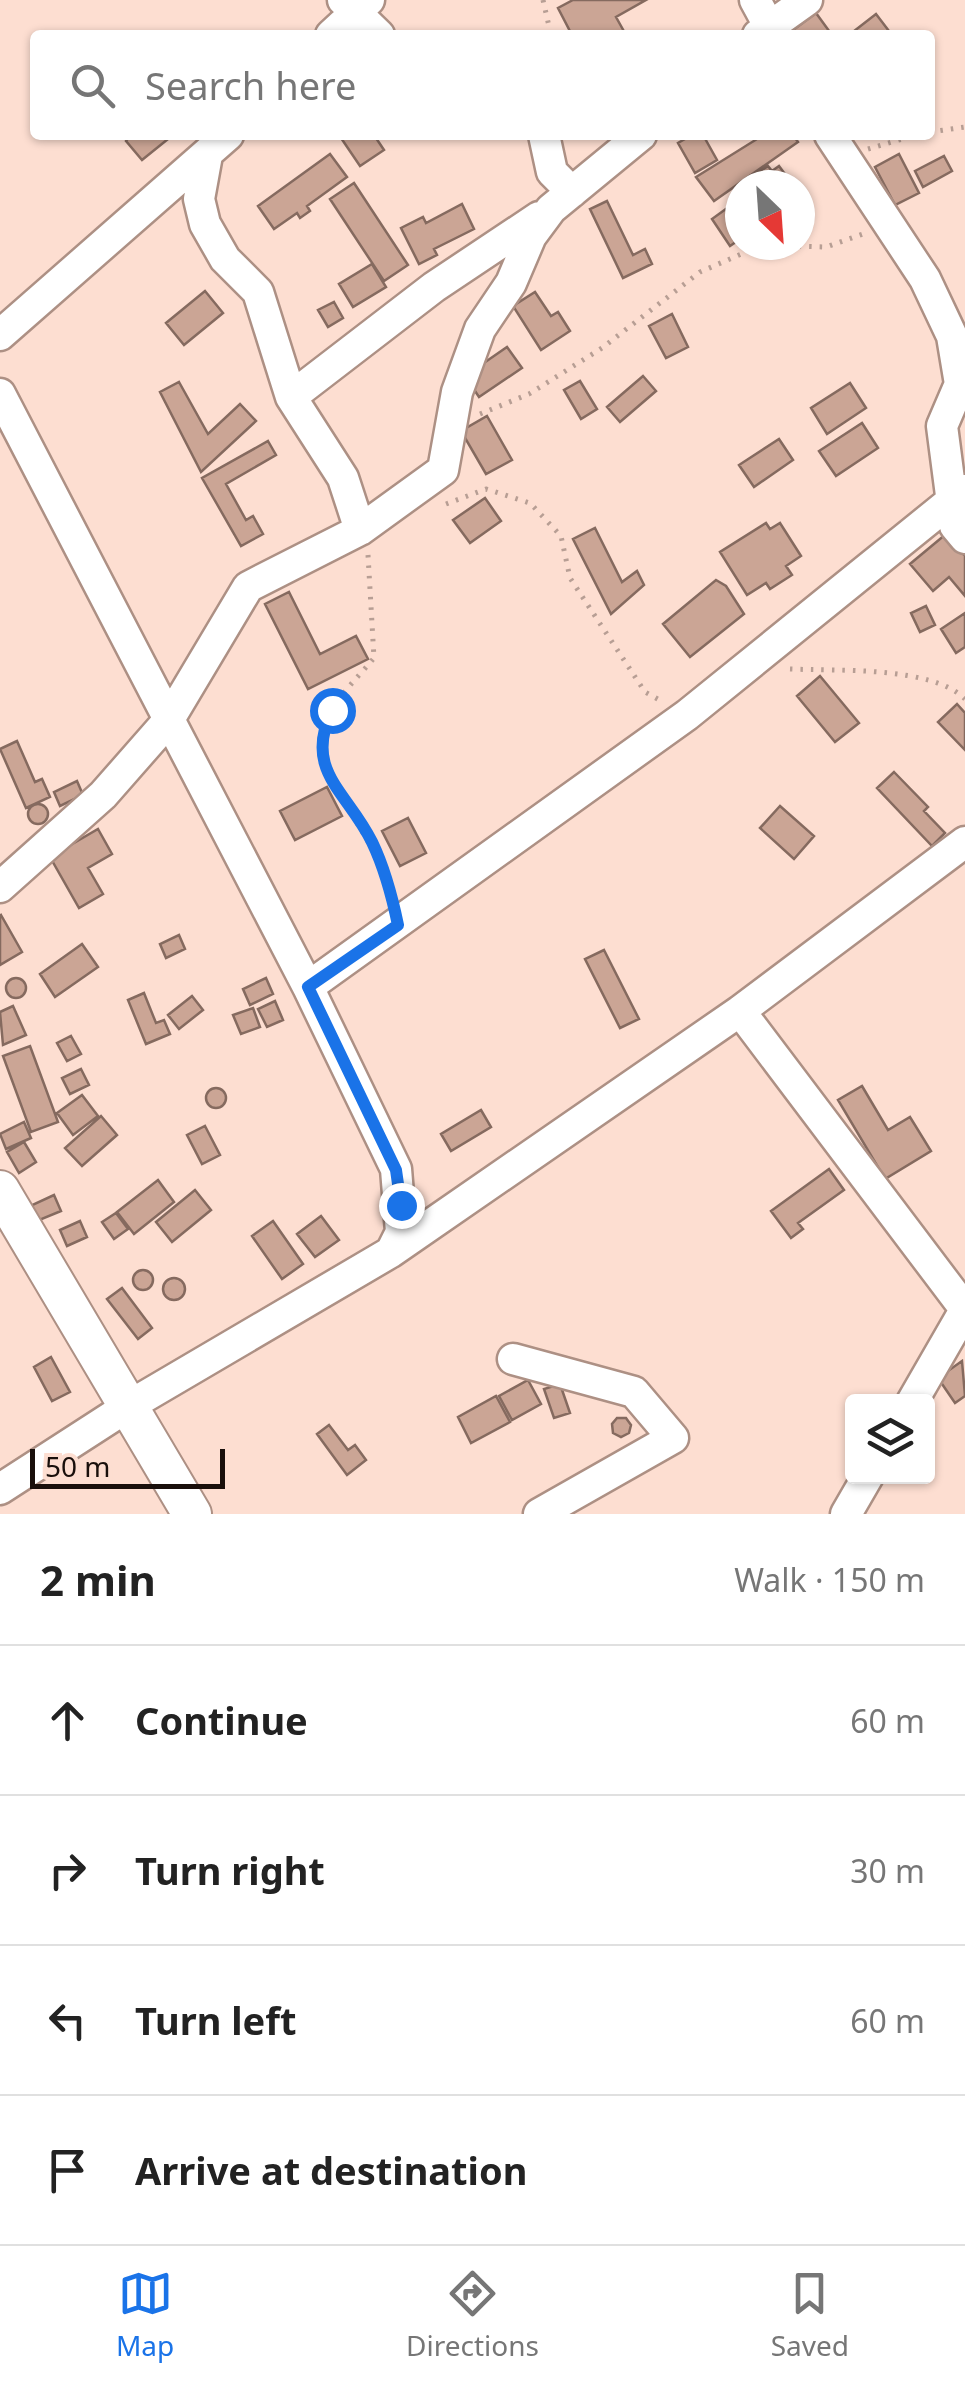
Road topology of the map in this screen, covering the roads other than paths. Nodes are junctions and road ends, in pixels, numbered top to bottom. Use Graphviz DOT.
graph roads {
  1 [pos="807,0"];
  2 [pos="356,4"];
  3 [pos="764,24"];
  4 [pos="336,30"];
  5 [pos="375,30"];
  6 [pos="545,140"];
  7 [pos="635,140"];
  8 [pos="218,145"];
  9 [pos="836,147"];
  10 [pos="562,200"];
  11 [pos="0,336"];
  12 [pos="0,394"];
  13 [pos="291,397"];
  14 [pos="959,494"];
  15 [pos="360,530"];
  16 [pos="965,538"];
  17 [pos="168,722"];
  18 [pos="965,842"];
  19 [pos="0,887"];
  20 [pos="308,987"];
  21 [pos="740,1011"];
  22 [pos="0,1190"];
  23 [pos="391,1252"];
  24 [pos="965,1310"];
  25 [pos="513,1360"];
  26 [pos="917,1394"];
  27 [pos="127,1407"];
  28 [pos="863,1484"];
  29 [pos="0,1490"];
  30 [pos="192,1514"];
  31 [pos="539,1514"];
  32 [pos="846,1514"];
  1 -- 3 [label="street"];
  2 -- 4 [label="street"];
  2 -- 5 [label="street"];
  6 -- 10 [label="street"];
  7 -- 10 [label="street"];
  8 -- 11 [label="street"];
  8 -- 13 [label="street"];
  9 -- 14 [label="street"];
  10 -- 13 [label="street"];
  10 -- 15 [label="street"];
  12 -- 17 [label="street"];
  13 -- 15 [label="street"];
  14 -- 16 [label="street"];
  14 -- 20 [label="street"];
  15 -- 17 [label="street"];
  17 -- 19 [label="street"];
  17 -- 20 [label="street"];
  18 -- 21 [label="street"];
  20 -- 23 [label="street"];
  21 -- 23 [label="street"];
  21 -- 24 [label="street"];
  22 -- 27 [label="street"];
  23 -- 27 [label="street"];
  24 -- 26 [label="street"];
  25 -- 31 [label="street"];
  27 -- 29 [label="street"];
  27 -- 30 [label="street"];
  28 -- 32 [label="street"];
}
